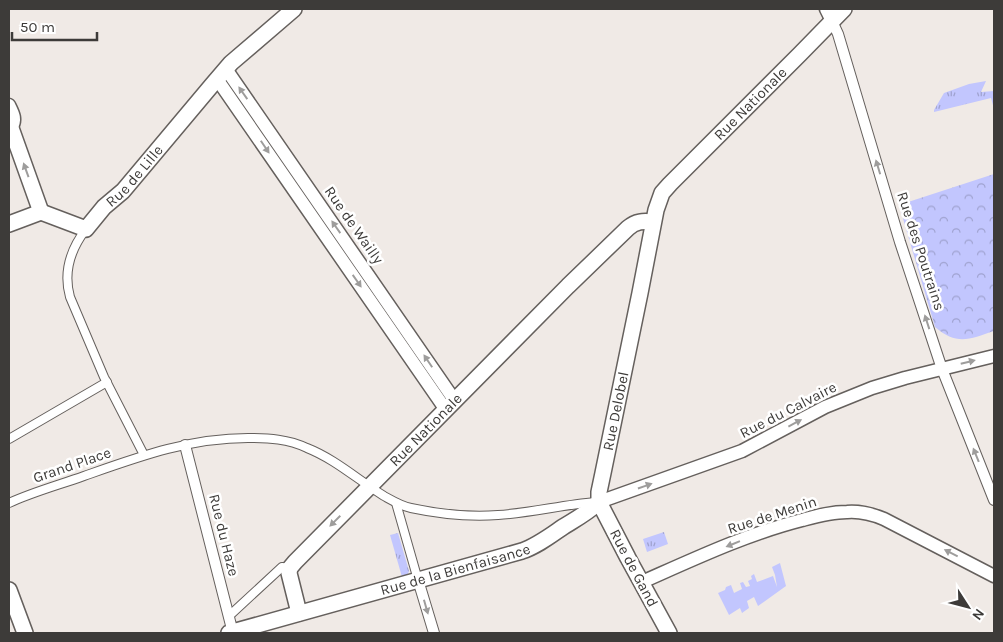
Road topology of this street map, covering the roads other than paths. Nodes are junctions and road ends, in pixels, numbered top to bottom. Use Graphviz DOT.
graph roads {
  1 [pos="294,9"];
  2 [pos="844,9"];
  3 [pos="829,15"];
  4 [pos="221,74"];
  5 [pos="9,105"];
  6 [pos="10,129"];
  7 [pos="659,200"];
  8 [pos="42,212"];
  9 [pos="653,222"];
  10 [pos="9,224"];
  11 [pos="86,229"];
  12 [pos="994,356"];
  13 [pos="942,368"];
  14 [pos="106,380"];
  15 [pos="451,405"];
  16 [pos="9,439"];
  17 [pos="185,445"];
  18 [pos="148,454"];
  19 [pos="369,487"];
  20 [pos="994,500"];
  21 [pos="9,502"];
  22 [pos="599,502"];
  23 [pos="396,503"];
  24 [pos="290,568"];
  25 [pos="994,576"];
  26 [pos="418,580"];
  27 [pos="642,582"];
  28 [pos="9,590"];
  29 [pos="299,613"];
  30 [pos="229,616"];
  31 [pos="25,633"];
  32 [pos="232,633"];
  33 [pos="434,633"];
  34 [pos="668,633"];
  1 -- 4 [label="main road, Rue de Lille"];
  2 -- 3 [label="main road, Rue Nationale"];
  3 -- 7 [label="main road, Rue Nationale"];
  13 -- 3 [label="street, Rue des Poutrains, one-way"];
  4 -- 11 [label="main road, Rue de Lille"];
  4 -- 15 [label="street, Rue de Wailly"];
  5 -- 6 [label="street"];
  8 -- 6 [label="main road, one-way"];
  7 -- 9 [label="main road, Rue Delobel"];
  8 -- 10 [label="main road"];
  8 -- 11 [label="main road"];
  9 -- 15 [label="main road, Rue Nationale"];
  9 -- 22 [label="main road, Rue Delobel"];
  11 -- 14 [label="street, Rue de Lille"];
  13 -- 12 [label="street, Rue du Calvaire, one-way"];
  20 -- 13 [label="street, Rue des Poutrains, one-way"];
  22 -- 13 [label="street, Rue du Calvaire, one-way"];
  14 -- 16 [label="street"];
  14 -- 18 [label="street"];
  15 -- 19 [label="main road, Rue Nationale"];
  17 -- 18 [label="street, Grand Place"];
  17 -- 19 [label="street, Grand Place"];
  17 -- 30 [label="street, Rue du Haze"];
  18 -- 21 [label="street, Grand Place"];
  19 -- 23 [label="street, Grand Place"];
  19 -- 24 [label="main road, Rue Nationale, one-way"];
  22 -- 23 [label="street, Grand Place"];
  22 -- 26 [label="main road, Rue de la Bienfaisance"];
  22 -- 27 [label="main road, Rue de Gand"];
  23 -- 26 [label="street"];
  24 -- 29 [label="main road"];
  24 -- 30 [label="street"];
  25 -- 27 [label="street, Rue de Menin, one-way"];
  26 -- 29 [label="main road, Rue de la Bienfaisance"];
  26 -- 33 [label="street, one-way"];
  27 -- 34 [label="main road, Rue de Gand"];
  28 -- 31 [label="main road"];
  29 -- 32 [label="main road"];
  30 -- 32 [label="street, Rue du Haze"];
}
